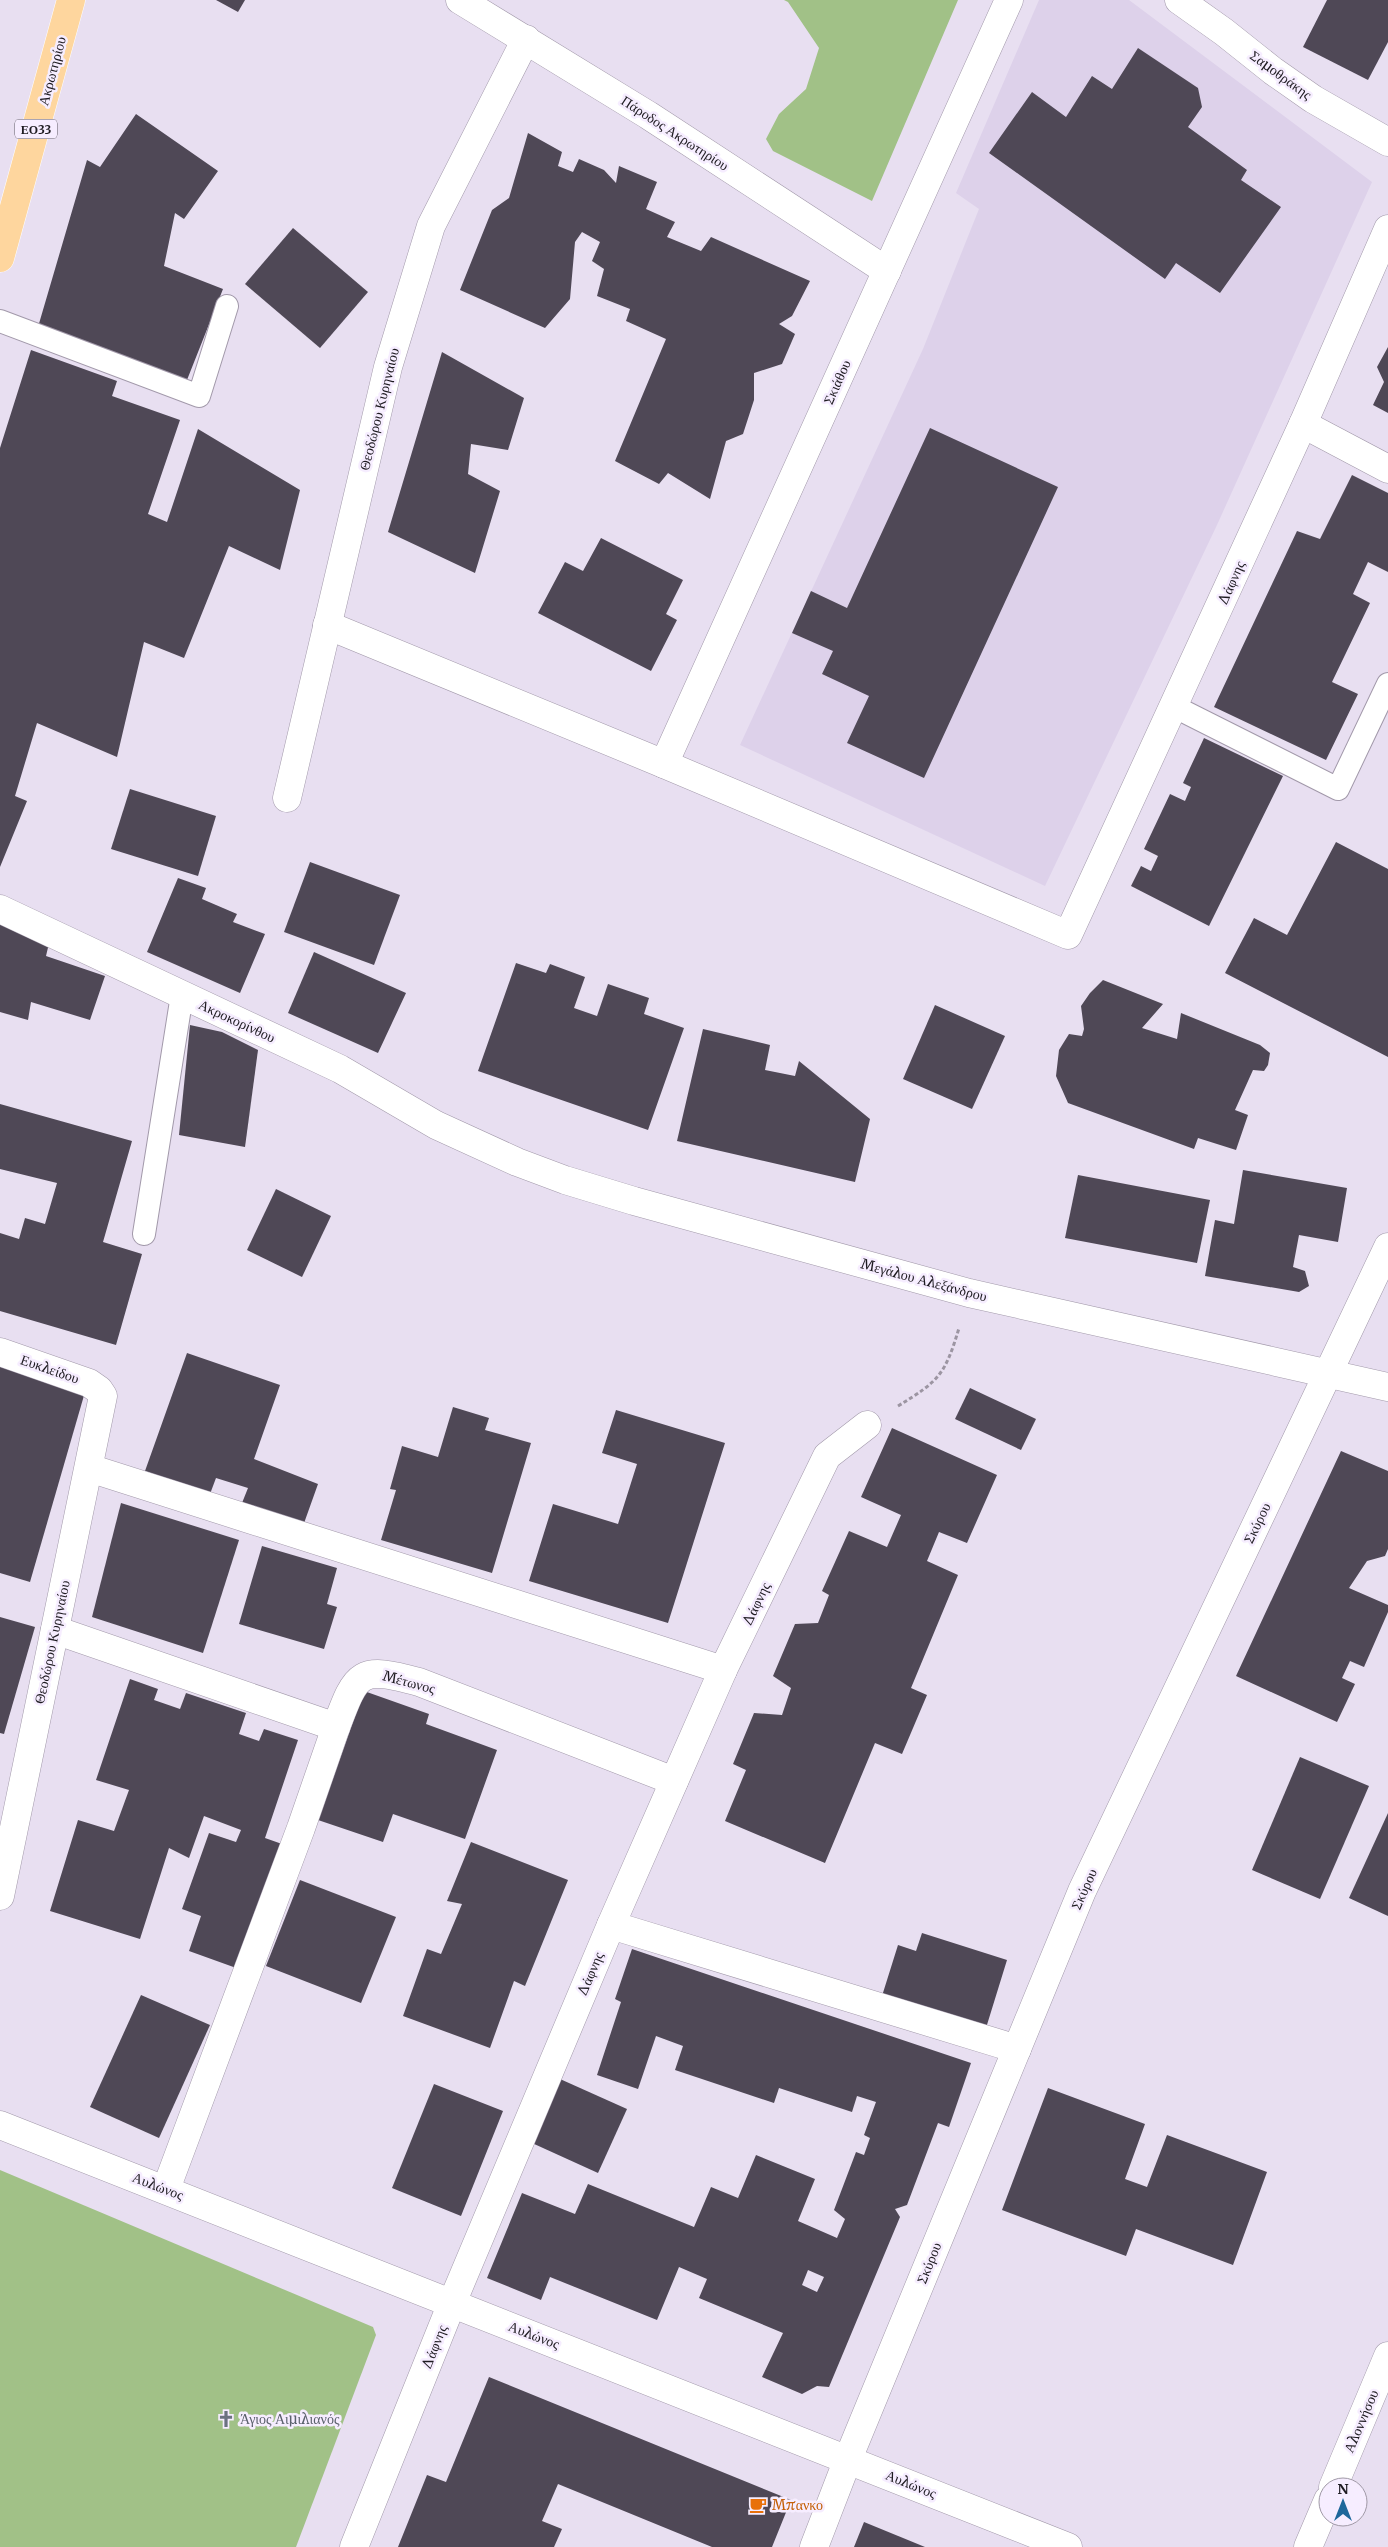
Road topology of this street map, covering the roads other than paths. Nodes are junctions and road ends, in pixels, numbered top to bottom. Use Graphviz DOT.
graph roads {
  1 [pos="460,0"];
  2 [pos="1009,0"];
  3 [pos="1179,0"];
  4 [pos="65,2"];
  5 [pos="526,39"];
  6 [pos="1388,142"];
  7 [pos="7,203"];
  8 [pos="1388,229"];
  9 [pos="0,258"];
  10 [pos="887,271"];
  11 [pos="227,306"];
  12 [pos="0,321"];
  13 [pos="1303,424"];
  14 [pos="1388,469"];
  15 [pos="327,625"];
  16 [pos="1388,684"];
  17 [pos="1175,706"];
  18 [pos="664,764"];
  19 [pos="286,798"];
  20 [pos="0,909"];
  21 [pos="182,995"];
  22 [pos="469,1140"];
  23 [pos="144,1234"];
  24 [pos="1388,1247"];
  25 [pos="0,1352"];
  26 [pos="1329,1373"];
  27 [pos="1388,1387"];
  28 [pos="99,1390"];
  29 [pos="867,1425"];
  30 [pos="89,1468"];
  31 [pos="55,1630"];
  32 [pos="723,1670"];
  33 [pos="336,1726"];
  34 [pos="674,1781"];
  35 [pos="0,1896"];
  36 [pos="611,1925"];
  37 [pos="1018,2049"];
  38 [pos="0,2125"];
  39 [pos="166,2189"];
  40 [pos="452,2303"];
  41 [pos="1388,2356"];
  42 [pos="848,2459"];
  43 [pos="1337,2477"];
  44 [pos="1318,2524"];
  45 [pos="354,2547"];
  46 [pos="814,2547"];
  47 [pos="1068,2547"];
  48 [pos="1308,2547"];
  1 -- 5 [label="street, Πάροδος Ακρωτηρίου"];
  2 -- 10 [label="street, Σκιάθου"];
  3 -- 6 [label="street, Σαμοθράκης"];
  4 -- 7 [label="main road, Ακρωτηρίου / ΕΟ33"];
  5 -- 10 [label="street, Πάροδος Ακρωτηρίου"];
  5 -- 15 [label="street, Θεοδώρου Κυρηναίου"];
  7 -- 9 [label="main road, Ακρωτηρίου / ΕΟ33"];
  8 -- 13 [label="street, Δάφνης"];
  10 -- 18 [label="street, Σκιάθου"];
  11 -- 12 [label="lane"];
  13 -- 14 [label="street"];
  13 -- 17 [label="street, Δάφνης"];
  15 -- 18 [label="street"];
  15 -- 19 [label="street, Θεοδώρου Κυρηναίου"];
  16 -- 17 [label="lane"];
  17 -- 18 [label="street, Δάφνης"];
  20 -- 21 [label="street, Ακροκορίνθου"];
  21 -- 22 [label="street, Ακροκορίνθου"];
  21 -- 23 [label="lane"];
  22 -- 26 [label="street, Μεγάλου Αλεξάνδρου"];
  24 -- 26 [label="street, Σκύρου"];
  25 -- 28 [label="street, Ευκλείδου"];
  26 -- 27 [label="street, Μεγάλου Αλεξάνδρου"];
  26 -- 37 [label="street, Σκύρου"];
  28 -- 30 [label="street, Θεοδώρου Κυρηναίου"];
  29 -- 32 [label="street, Δάφνης"];
  30 -- 31 [label="street, Θεοδώρου Κυρηναίου"];
  30 -- 32 [label="street"];
  31 -- 33 [label="street"];
  31 -- 35 [label="street, Θεοδώρου Κυρηναίου"];
  32 -- 34 [label="street, Δάφνης"];
  33 -- 34 [label="street, Μέτωνος"];
  33 -- 39 [label="street, Μέτωνος"];
  34 -- 36 [label="street, Δάφνης"];
  36 -- 37 [label="street"];
  36 -- 40 [label="street, Δάφνης"];
  37 -- 42 [label="street, Σκύρου"];
  38 -- 39 [label="street, Αυλώνος"];
  39 -- 40 [label="street, Αυλώνος"];
  40 -- 42 [label="street, Αυλώνος"];
  40 -- 45 [label="street, Δάφνης"];
  41 -- 43 [label="street, Αλοννήσου"];
  42 -- 46 [label="street, Σκύρου"];
  42 -- 47 [label="street, Αυλώνος"];
  44 -- 48 [label="street"];
}
